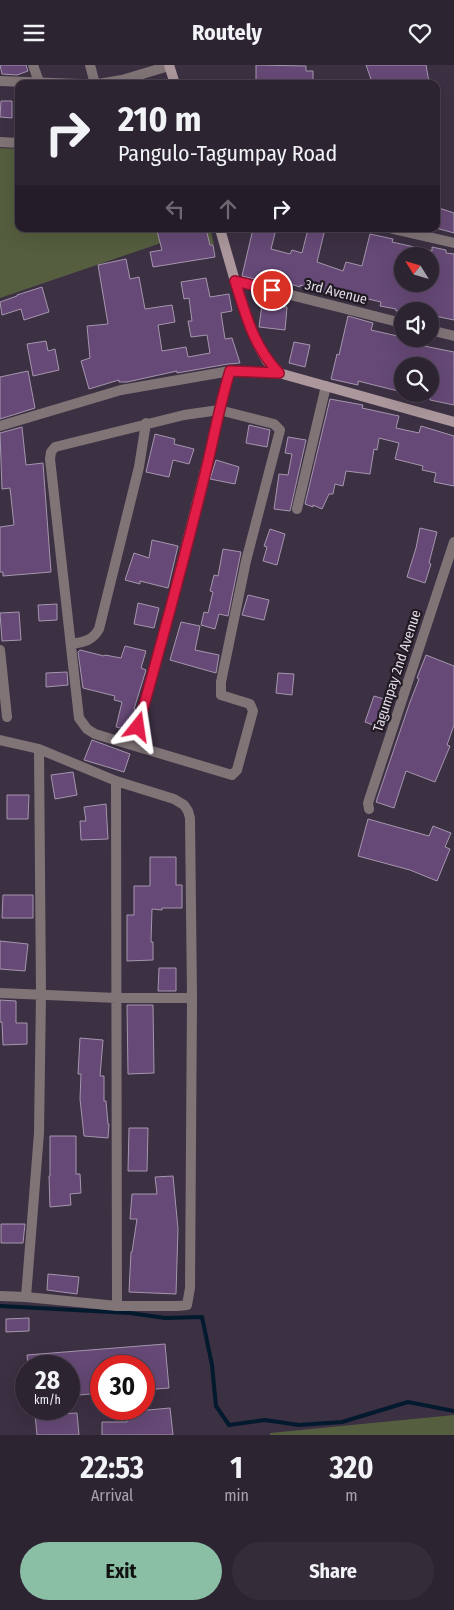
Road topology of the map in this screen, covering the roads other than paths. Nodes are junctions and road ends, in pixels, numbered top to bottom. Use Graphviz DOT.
graph roads {
  1 [pos="33,65"];
  2 [pos="90,65"];
  3 [pos="169,65"];
  4 [pos="38,80"];
  5 [pos="96,80"];
  6 [pos="117,80"];
  7 [pos="174,80"];
  8 [pos="0,81"];
  9 [pos="15,81"];
  10 [pos="0,143"];
  11 [pos="15,143"];
  12 [pos="221,232"];
  13 [pos="406,232"];
  14 [pos="454,243"];
  15 [pos="235,281"];
  16 [pos="394,321"];
  17 [pos="439,332"];
  18 [pos="454,336"];
  19 [pos="230,371"];
  20 [pos="279,373"];
  21 [pos="326,386"];
  22 [pos="219,410"];
  23 [pos="454,422"];
  24 [pos="146,423"];
  25 [pos="0,426"];
  26 [pos="296,509"];
  27 [pos="454,542"];
  28 [pos="71,644"];
  29 [pos="0,650"];
  30 [pos="7,717"];
  31 [pos="0,740"];
  32 [pos="134,745"];
  33 [pos="39,749"];
  34 [pos="116,781"];
  35 [pos="369,809"];
  36 [pos="0,993"];
  37 [pos="41,994"];
  38 [pos="117,998"];
  39 [pos="192,998"];
  40 [pos="0,1296"];
  41 [pos="26,1297"];
  42 [pos="117,1307"];
  1 -- 4 [label="street"];
  2 -- 5 [label="street"];
  3 -- 6 [label="street"];
  3 -- 7 [label="main road"];
  8 -- 9 [label="street"];
  10 -- 11 [label="street"];
  12 -- 15 [label="main road"];
  13 -- 14 [label="street"];
  15 -- 16 [label="street, 3rd Avenue"];
  15 -- 20 [label="main road"];
  17 -- 18 [label="street"];
  19 -- 20 [label="street"];
  19 -- 22 [label="street"];
  19 -- 25 [label="street"];
  20 -- 21 [label="main road"];
  21 -- 23 [label="main road"];
  21 -- 26 [label="street"];
  22 -- 24 [label="street"];
  22 -- 32 [label="street"];
  22 -- 32 [label="street"];
  24 -- 28 [label="street"];
  24 -- 28 [label="street"];
  27 -- 35 [label="street, Tagumpay 2nd Avenue"];
  28 -- 32 [label="street"];
  29 -- 30 [label="street"];
  31 -- 33 [label="street"];
  33 -- 34 [label="street"];
  33 -- 37 [label="street"];
  34 -- 38 [label="street"];
  34 -- 39 [label="street"];
  36 -- 37 [label="street"];
  37 -- 38 [label="street"];
  37 -- 41 [label="street"];
  38 -- 39 [label="street"];
  38 -- 42 [label="street"];
  39 -- 42 [label="street"];
  40 -- 41 [label="street"];
  41 -- 42 [label="street"];
}
